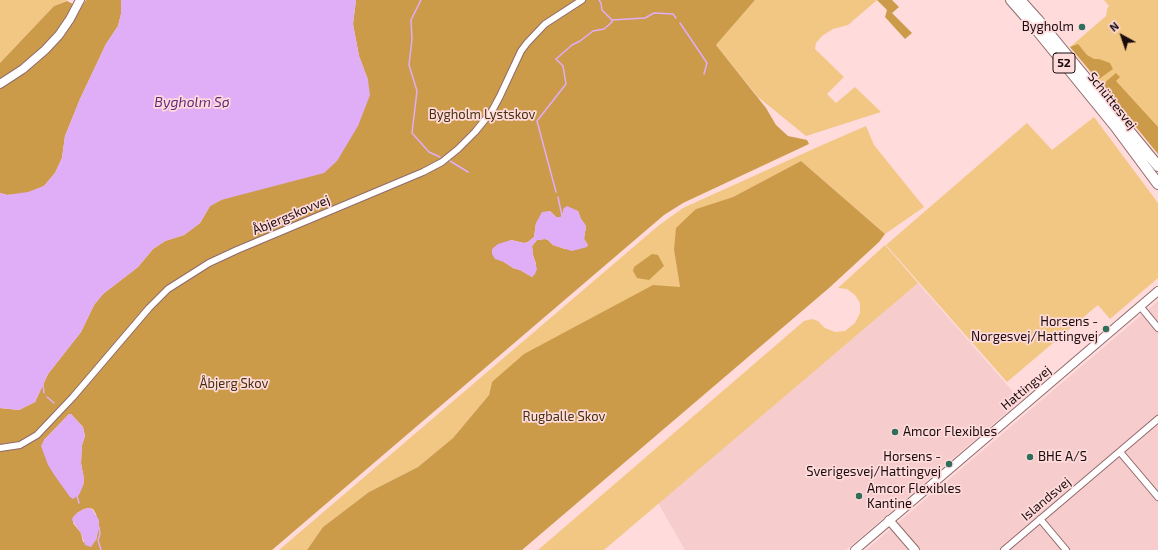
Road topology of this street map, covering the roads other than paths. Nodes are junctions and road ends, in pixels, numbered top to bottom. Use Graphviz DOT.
graph roads {
  1 [pos="80,0"];
  2 [pos="582,0"];
  3 [pos="1011,0"];
  4 [pos="1020,0"];
  5 [pos="0,84"];
  6 [pos="1158,166"];
  7 [pos="1158,184"];
  8 [pos="1158,291"];
  9 [pos="1140,306"];
  10 [pos="1158,328"];
  11 [pos="1158,419"];
  12 [pos="0,448"];
  13 [pos="1120,452"];
  14 [pos="1158,497"];
  15 [pos="1040,519"];
  16 [pos="889,520"];
  17 [pos="855,550"];
  18 [pos="916,550"];
  19 [pos="1004,550"];
  20 [pos="1066,550"];
  1 -- 5 [label="street"];
  2 -- 12 [label="street, Åbjergskovvej"];
  3 -- 7 [label="main road, Schüttesvej / 52"];
  4 -- 6 [label="main road, Schüttesvej / 52"];
  8 -- 9 [label="street, Hattingvej"];
  9 -- 10 [label="street"];
  9 -- 16 [label="street, Hattingvej"];
  11 -- 13 [label="street, Islandsvej"];
  13 -- 14 [label="street"];
  13 -- 15 [label="street, Islandsvej"];
  15 -- 19 [label="street, Islandsvej"];
  15 -- 20 [label="street"];
  16 -- 17 [label="street, Hattingvej"];
  16 -- 18 [label="street"];
}
